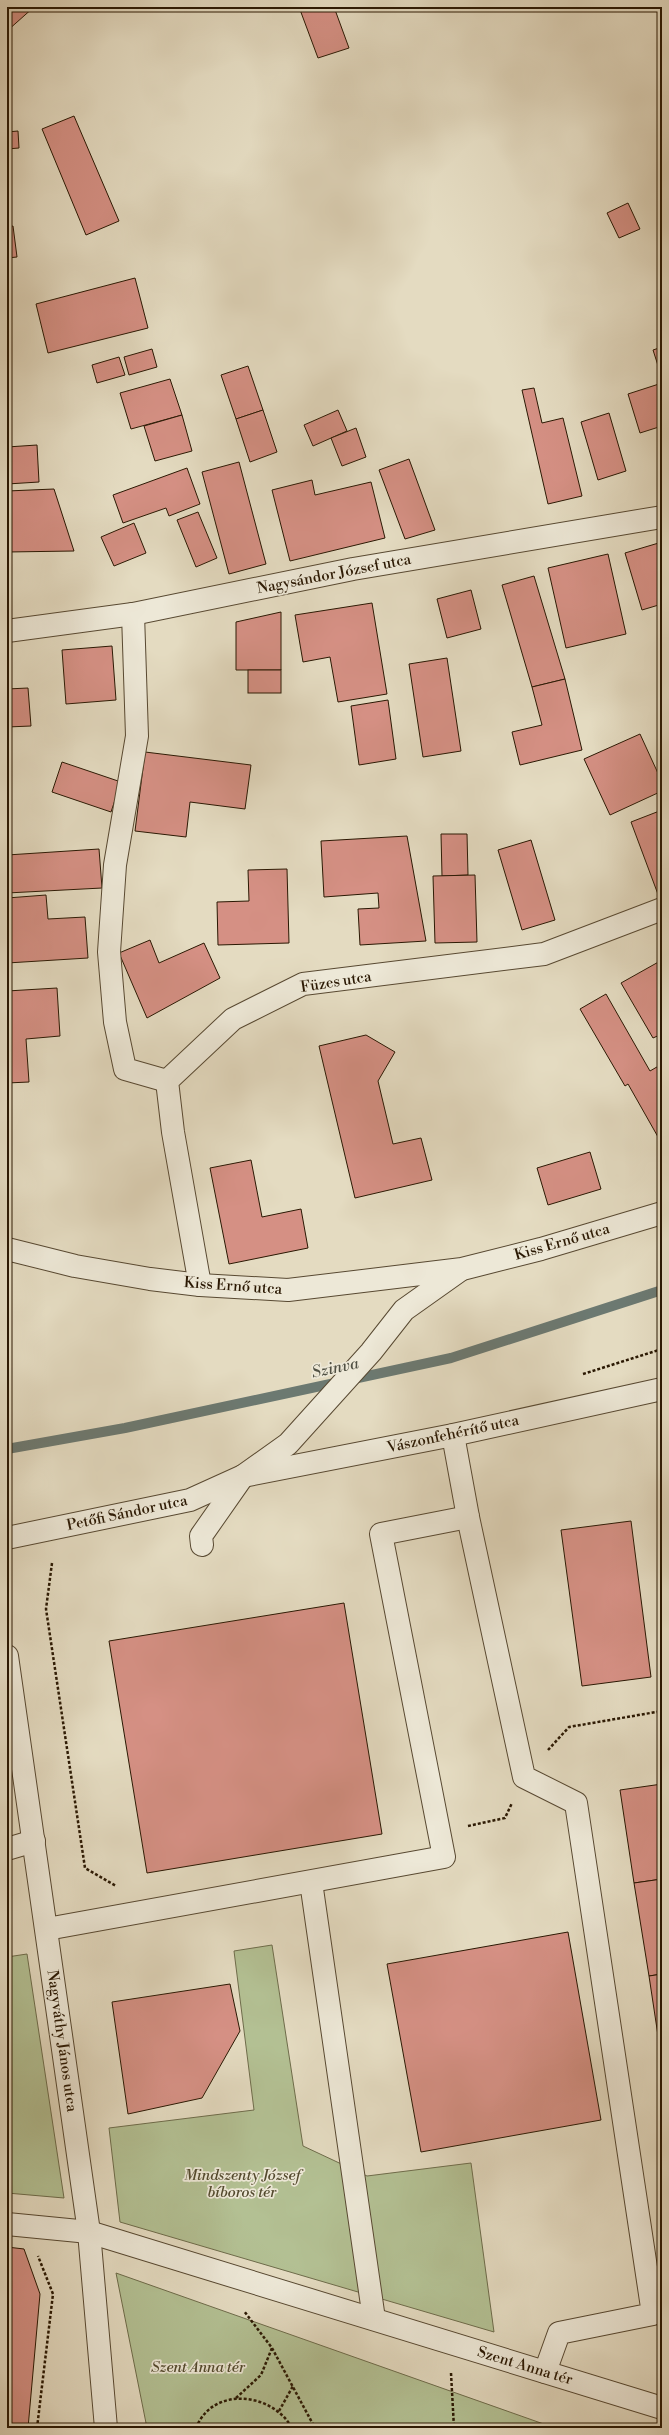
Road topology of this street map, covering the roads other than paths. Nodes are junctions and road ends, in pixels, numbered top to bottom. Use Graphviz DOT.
graph roads {
  1 [pos="662,517"];
  2 [pos="133,614"];
  3 [pos="7,631"];
  4 [pos="662,909"];
  5 [pos="167,1081"];
  6 [pos="662,1213"];
  7 [pos="7,1249"];
  8 [pos="462,1269"];
  9 [pos="200,1285"];
  10 [pos="662,1389"];
  11 [pos="453,1435"];
  12 [pos="243,1476"];
  13 [pos="468,1517"];
  14 [pos="7,1538"];
  15 [pos="202,1545"];
  16 [pos="7,1656"];
  17 [pos="34,1841"];
  18 [pos="7,1849"];
  19 [pos="311,1882"];
  20 [pos="47,1929"];
  21 [pos="7,2224"];
  22 [pos="89,2232"];
  23 [pos="374,2319"];
  24 [pos="545,2372"];
  25 [pos="662,2408"];
  26 [pos="106,2428"];
  1 -- 2 [label="street, Nagysándor József utca"];
  2 -- 3 [label="street, Nagysándor József utca"];
  2 -- 5 [label="street"];
  4 -- 5 [label="street, Füzes utca"];
  5 -- 9 [label="street"];
  6 -- 8 [label="street, Kiss Ernő utca"];
  7 -- 9 [label="street, Kiss Ernő utca"];
  8 -- 9 [label="street, Kiss Ernő utca"];
  8 -- 12 [label="street, Kiss Ernő utca"];
  10 -- 11 [label="street, Vászonfehérítő utca"];
  11 -- 12 [label="street, Vászonfehérítő utca"];
  11 -- 13 [label="street"];
  12 -- 14 [label="street, Petőfi Sándor utca"];
  12 -- 15 [label="street"];
  13 -- 19 [label="street"];
  13 -- 24 [label="street"];
  16 -- 17 [label="street, Nagyváthy János utca"];
  17 -- 18 [label="street"];
  17 -- 20 [label="street, Nagyváthy János utca"];
  19 -- 20 [label="street"];
  19 -- 23 [label="street"];
  20 -- 22 [label="street, Nagyváthy János utca"];
  21 -- 22 [label="street, Szent Anna tér"];
  22 -- 23 [label="street, Szent Anna tér"];
  22 -- 26 [label="street, Nagyváthy János utca"];
  23 -- 24 [label="street, Szent Anna tér"];
  24 -- 25 [label="street, Szent Anna tér"];
}
